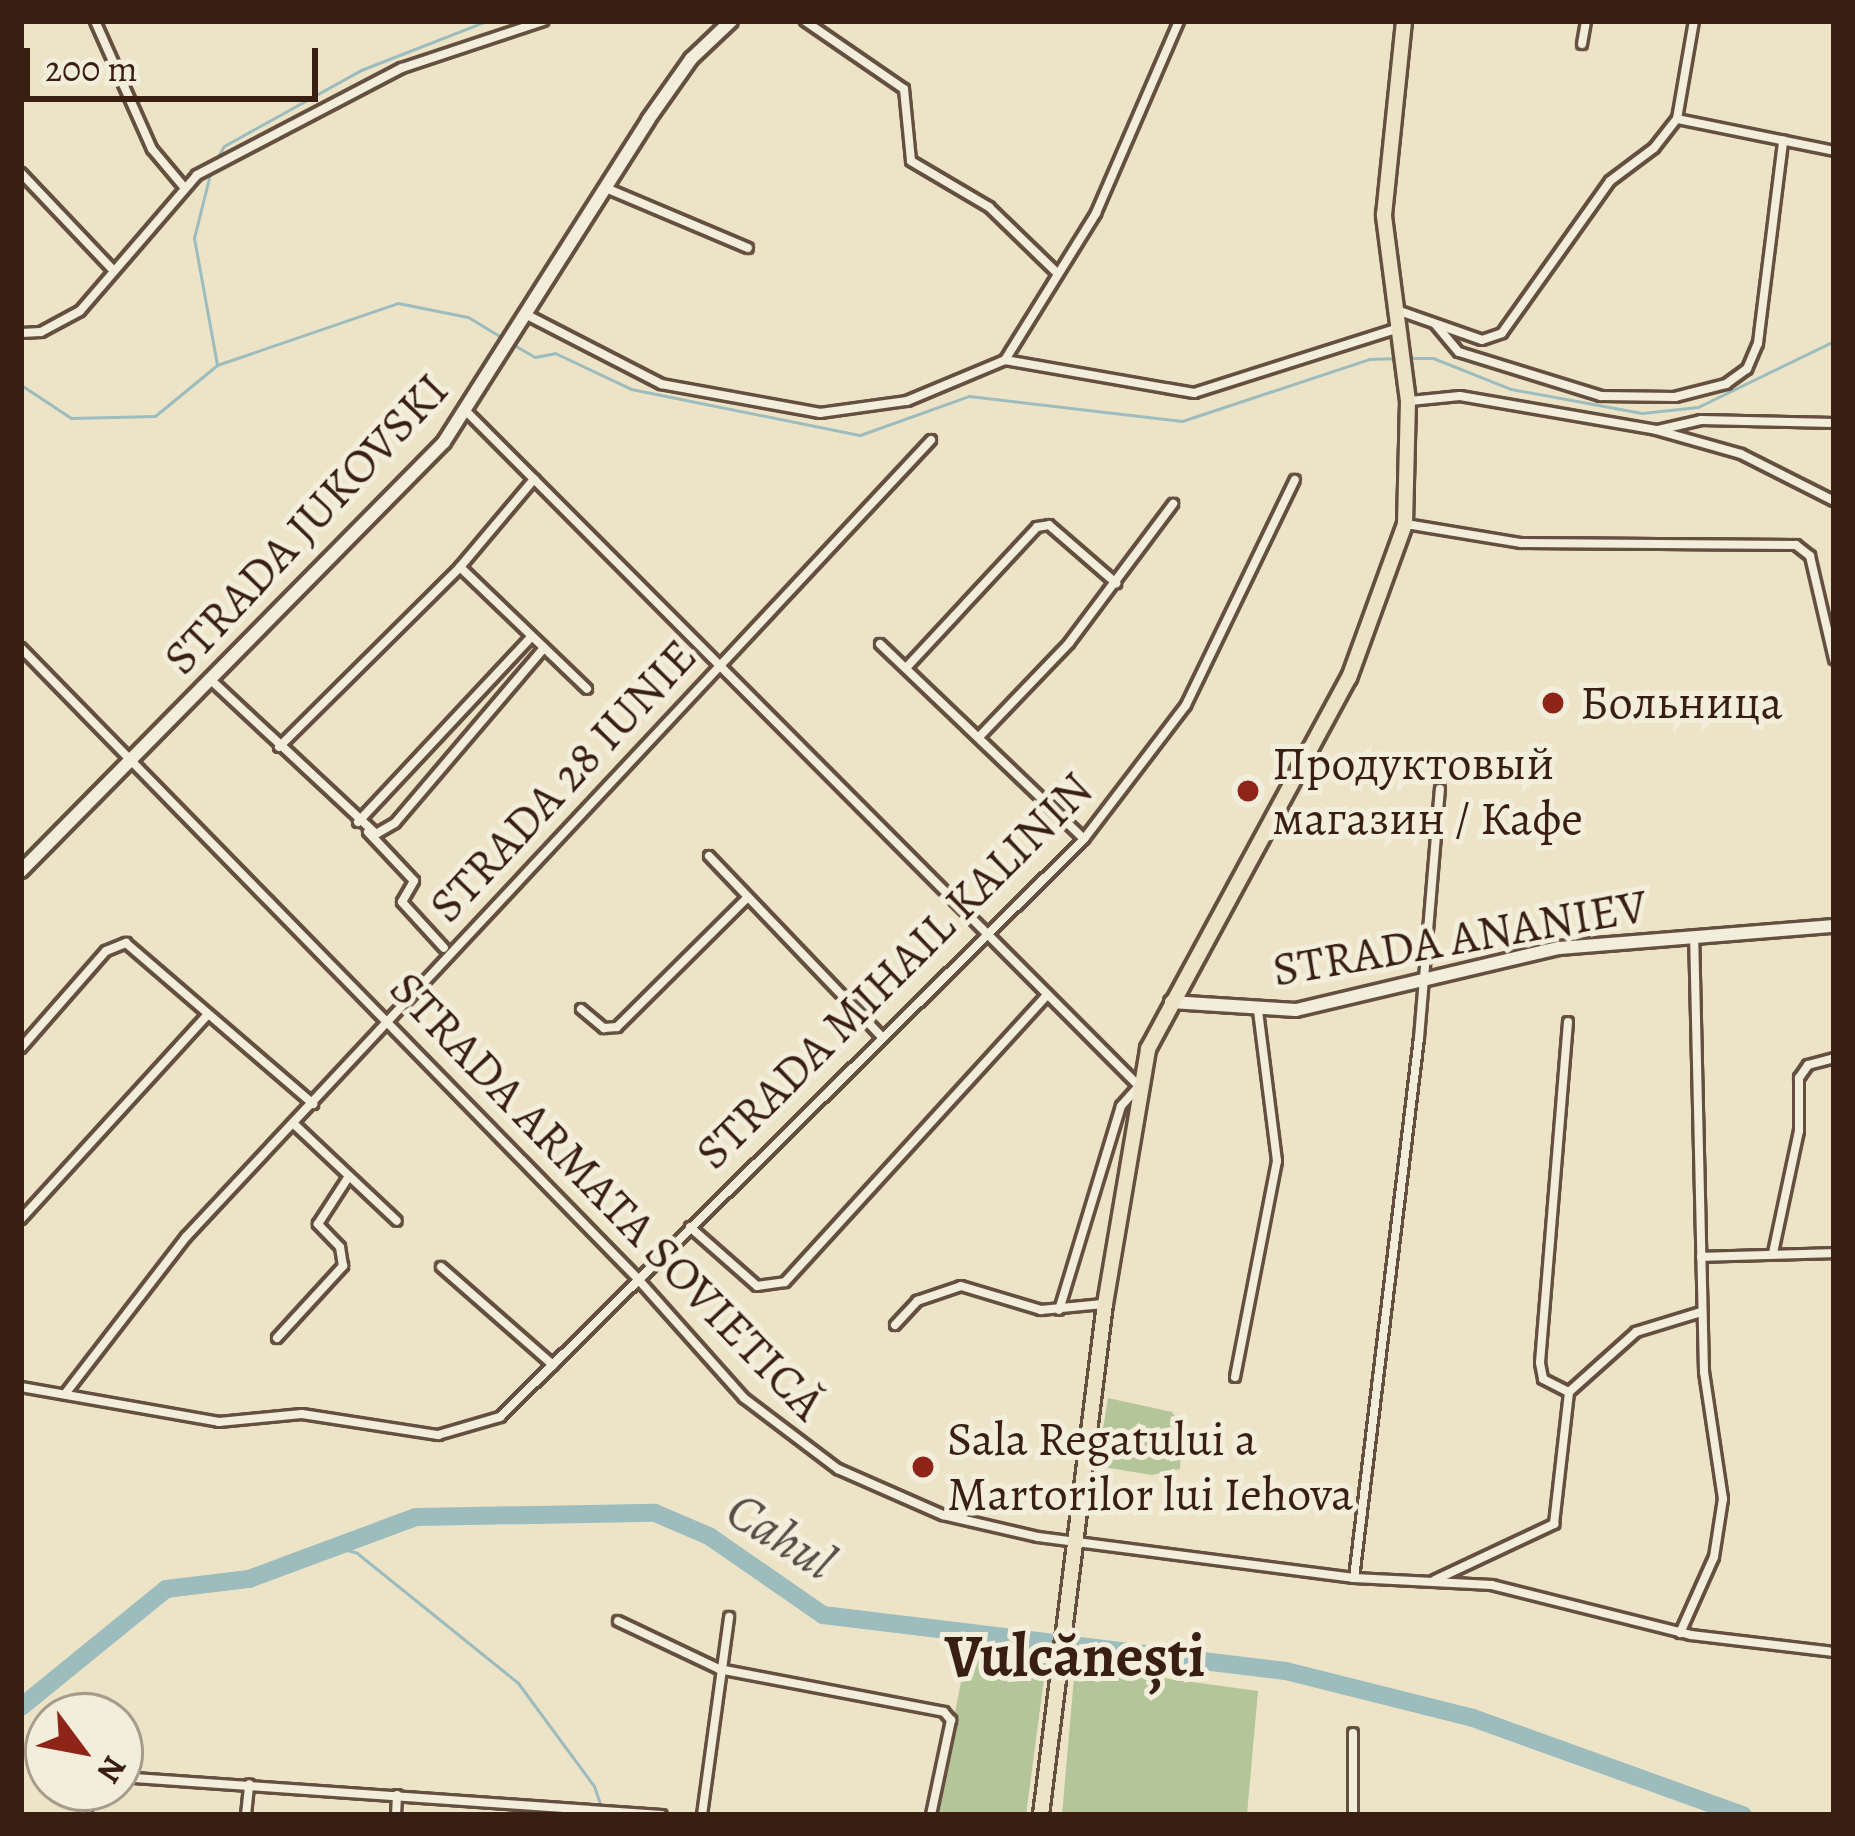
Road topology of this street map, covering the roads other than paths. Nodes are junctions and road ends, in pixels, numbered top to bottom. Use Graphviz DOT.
graph roads {
  1 [pos="95,21"];
  2 [pos="543,21"];
  3 [pos="731,21"];
  4 [pos="805,21"];
  5 [pos="1179,21"];
  6 [pos="1404,21"];
  7 [pos="1586,21"];
  8 [pos="1694,21"];
  9 [pos="1582,44"];
  10 [pos="1677,119"];
  11 [pos="1783,142"];
  12 [pos="1834,151"];
  13 [pos="21,173"];
  14 [pos="183,186"];
  15 [pos="605,188"];
  16 [pos="748,248"];
  17 [pos="112,270"];
  18 [pos="1058,273"];
  19 [pos="1393,309"];
  20 [pos="526,315"];
  21 [pos="1436,325"];
  22 [pos="1397,332"];
  23 [pos="21,333"];
  24 [pos="1482,340"];
  25 [pos="1005,360"];
  26 [pos="1481,361"];
  27 [pos="1407,397"];
  28 [pos="468,413"];
  29 [pos="1834,424"];
  30 [pos="1656,430"];
  31 [pos="931,440"];
  32 [pos="534,479"];
  33 [pos="1295,480"];
  34 [pos="1834,500"];
  35 [pos="1173,504"];
  36 [pos="1405,524"];
  37 [pos="460,567"];
  38 [pos="1116,583"];
  39 [pos="530,638"];
  40 [pos="880,644"];
  41 [pos="21,648"];
  42 [pos="543,649"];
  43 [pos="1834,659"];
  44 [pos="720,665"];
  45 [pos="906,668"];
  46 [pos="211,680"];
  47 [pos="587,689"];
  48 [pos="979,737"];
  49 [pos="279,747"];
  50 [pos="130,759"];
  51 [pos="1440,789"];
  52 [pos="358,822"];
  53 [pos="367,830"];
  54 [pos="1084,839"];
  55 [pos="709,856"];
  56 [pos="21,871"];
  57 [pos="747,898"];
  58 [pos="1834,926"];
  59 [pos="1694,935"];
  60 [pos="987,936"];
  61 [pos="444,948"];
  62 [pos="1420,981"];
  63 [pos="1048,995"];
  64 [pos="1171,1002"];
  65 [pos="581,1009"];
  66 [pos="1258,1010"];
  67 [pos="208,1014"];
  68 [pos="1568,1022"];
  69 [pos="388,1023"];
  70 [pos="883,1037"];
  71 [pos="21,1048"];
  72 [pos="1834,1058"];
  73 [pos="1139,1086"];
  74 [pos="313,1104"];
  75 [pos="294,1124"];
  76 [pos="349,1176"];
  77 [pos="21,1219"];
  78 [pos="397,1221"];
  79 [pos="690,1227"];
  80 [pos="1773,1252"];
  81 [pos="1834,1253"];
  82 [pos="1701,1257"];
  83 [pos="441,1268"];
  84 [pos="638,1278"];
  85 [pos="1105,1304"];
  86 [pos="1059,1310"];
  87 [pos="1700,1312"];
  88 [pos="895,1325"];
  89 [pos="278,1338"];
  90 [pos="554,1365"];
  91 [pos="1234,1377"];
  92 [pos="21,1387"];
  93 [pos="1569,1392"];
  94 [pos="65,1394"];
  95 [pos="1073,1541"];
  96 [pos="1354,1578"];
  97 [pos="1431,1582"];
  98 [pos="729,1617"];
  99 [pos="618,1621"];
  100 [pos="1680,1633"];
  101 [pos="1834,1652"];
  102 [pos="719,1669"];
  103 [pos="1353,1732"];
  104 [pos="144,1778"];
  105 [pos="249,1784"];
  106 [pos="398,1796"];
  107 [pos="246,1815"];
  108 [pos="396,1815"];
  109 [pos="662,1815"];
  110 [pos="702,1815"];
  111 [pos="932,1815"];
  112 [pos="1041,1815"];
  113 [pos="1353,1815"];
  1 -- 14 [label="street"];
  2 -- 14 [label="street"];
  3 -- 15 [label="main road, STRADA JUKOVSKI"];
  4 -- 18 [label="street"];
  5 -- 18 [label="street"];
  6 -- 19 [label="main road"];
  7 -- 9 [label="street"];
  8 -- 10 [label="street"];
  10 -- 11 [label="street"];
  10 -- 24 [label="street"];
  11 -- 12 [label="street"];
  11 -- 26 [label="street"];
  13 -- 17 [label="street"];
  14 -- 17 [label="street"];
  15 -- 16 [label="street"];
  15 -- 20 [label="main road, STRADA JUKOVSKI"];
  17 -- 23 [label="street"];
  18 -- 25 [label="street"];
  19 -- 21 [label="street"];
  19 -- 22 [label="main road"];
  20 -- 25 [label="street"];
  20 -- 28 [label="main road, STRADA JUKOVSKI"];
  21 -- 24 [label="street"];
  21 -- 26 [label="street"];
  22 -- 25 [label="street"];
  22 -- 27 [label="main road"];
  24 -- 26 [label="street"];
  27 -- 30 [label="street"];
  27 -- 36 [label="main road"];
  28 -- 32 [label="street"];
  28 -- 46 [label="main road, STRADA JUKOVSKI"];
  29 -- 30 [label="street"];
  30 -- 34 [label="street"];
  31 -- 44 [label="street, STRADA 28 IUNIE"];
  32 -- 37 [label="street"];
  32 -- 44 [label="street"];
  33 -- 54 [label="street, STRADA MIHAIL KALININ"];
  35 -- 38 [label="street"];
  36 -- 43 [label="street"];
  36 -- 64 [label="main road"];
  37 -- 39 [label="street"];
  37 -- 49 [label="street"];
  38 -- 45 [label="street"];
  38 -- 48 [label="street"];
  39 -- 42 [label="street"];
  39 -- 52 [label="street"];
  40 -- 45 [label="street"];
  41 -- 50 [label="street, STRADA ARMATA SOVIETICĂ"];
  42 -- 47 [label="street"];
  42 -- 53 [label="street"];
  44 -- 60 [label="street"];
  44 -- 69 [label="street, STRADA 28 IUNIE"];
  45 -- 48 [label="street"];
  46 -- 49 [label="street"];
  46 -- 50 [label="main road, STRADA JUKOVSKI"];
  48 -- 54 [label="street"];
  49 -- 52 [label="street"];
  50 -- 56 [label="main road, STRADA JUKOVSKI"];
  50 -- 69 [label="street, STRADA ARMATA SOVIETICĂ"];
  51 -- 62 [label="street"];
  52 -- 53 [label="street"];
  53 -- 61 [label="street"];
  54 -- 60 [label="street, STRADA MIHAIL KALININ"];
  55 -- 57 [label="street"];
  57 -- 65 [label="street"];
  57 -- 70 [label="street"];
  58 -- 59 [label="main road, STRADA ANANIEV"];
  59 -- 62 [label="main road, STRADA ANANIEV"];
  59 -- 82 [label="street"];
  60 -- 63 [label="street"];
  60 -- 70 [label="street, STRADA MIHAIL KALININ"];
  62 -- 66 [label="main road, STRADA ANANIEV"];
  62 -- 96 [label="street"];
  63 -- 73 [label="street"];
  63 -- 79 [label="street"];
  64 -- 66 [label="main road, STRADA ANANIEV"];
  64 -- 73 [label="main road"];
  66 -- 91 [label="street"];
  67 -- 71 [label="street"];
  67 -- 74 [label="street"];
  67 -- 77 [label="street"];
  68 -- 93 [label="street"];
  69 -- 74 [label="street, STRADA 28 IUNIE"];
  69 -- 84 [label="street, STRADA ARMATA SOVIETICĂ"];
  70 -- 79 [label="street, STRADA MIHAIL KALININ"];
  72 -- 80 [label="street"];
  73 -- 85 [label="main road"];
  73 -- 86 [label="street"];
  74 -- 75 [label="street, STRADA 28 IUNIE"];
  75 -- 76 [label="street"];
  75 -- 94 [label="street, STRADA 28 IUNIE"];
  76 -- 78 [label="street"];
  76 -- 89 [label="street"];
  79 -- 84 [label="street, STRADA MIHAIL KALININ"];
  80 -- 81 [label="street"];
  80 -- 82 [label="street"];
  82 -- 87 [label="street"];
  83 -- 90 [label="street"];
  84 -- 90 [label="street, STRADA MIHAIL KALININ"];
  84 -- 95 [label="street, STRADA ARMATA SOVIETICĂ"];
  85 -- 86 [label="street"];
  85 -- 95 [label="main road"];
  86 -- 88 [label="street"];
  87 -- 93 [label="street"];
  87 -- 100 [label="street"];
  90 -- 94 [label="street, STRADA MIHAIL KALININ"];
  92 -- 94 [label="street"];
  93 -- 97 [label="street"];
  95 -- 96 [label="street, STRADA ARMATA SOVIETICĂ"];
  95 -- 112 [label="main road"];
  96 -- 97 [label="street, STRADA ARMATA SOVIETICĂ"];
  97 -- 100 [label="street, STRADA ARMATA SOVIETICĂ"];
  98 -- 102 [label="street"];
  99 -- 102 [label="street"];
  100 -- 101 [label="street, STRADA ARMATA SOVIETICĂ"];
  102 -- 110 [label="street"];
  102 -- 111 [label="street"];
  103 -- 113 [label="street"];
  104 -- 105 [label="street"];
  105 -- 106 [label="street"];
  105 -- 107 [label="street"];
  106 -- 108 [label="street"];
  106 -- 109 [label="street"];
}
